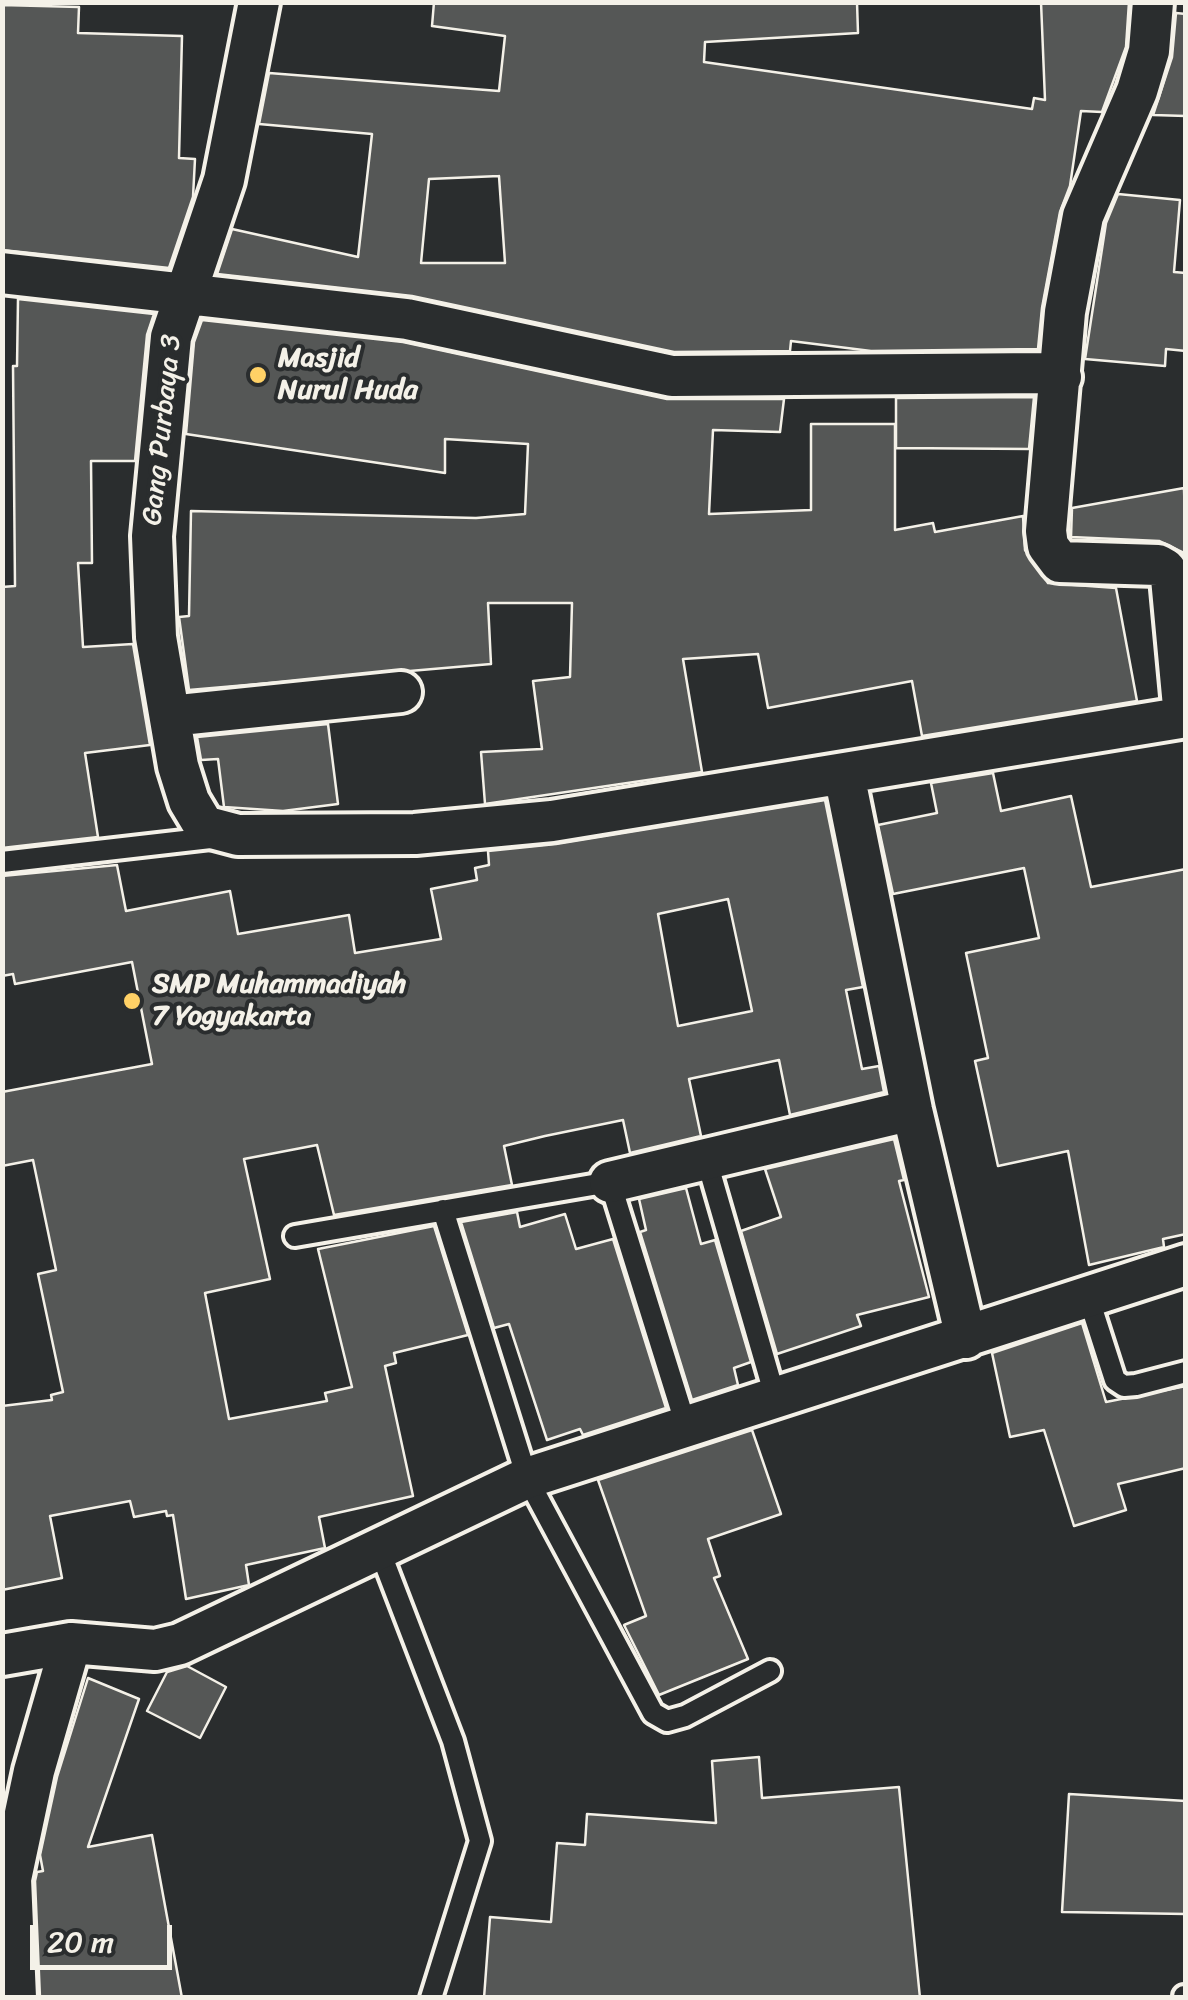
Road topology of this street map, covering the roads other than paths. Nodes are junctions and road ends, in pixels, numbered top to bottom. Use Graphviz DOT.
graph roads {
  1 [pos="258,2"];
  2 [pos="1153,2"];
  3 [pos="2,273"];
  4 [pos="183,291"];
  5 [pos="1061,377"];
  6 [pos="401,692"];
  7 [pos="170,716"];
  8 [pos="1185,717"];
  9 [pos="844,774"];
  10 [pos="238,835"];
  11 [pos="2,862"];
  12 [pos="912,1110"];
  13 [pos="706,1158"];
  14 [pos="610,1182"];
  15 [pos="443,1210"];
  16 [pos="295,1236"];
  17 [pos="1186,1266"];
  18 [pos="1088,1296"];
  19 [pos="966,1338"];
  20 [pos="1186,1372"];
  21 [pos="776,1400"];
  22 [pos="687,1429"];
  23 [pos="527,1478"];
  24 [pos="378,1546"];
  25 [pos="72,1644"];
  26 [pos="2,1656"];
  27 [pos="770,1671"];
  28 [pos="7,1879"];
  29 [pos="16,1998"];
  30 [pos="431,1998"];
  1 -- 4 [label="street, Gang Purbaya 3"];
  2 -- 5 [label="street"];
  3 -- 4 [label="street"];
  4 -- 5 [label="street"];
  4 -- 7 [label="street, Gang Purbaya 3"];
  5 -- 8 [label="street"];
  6 -- 7 [label="street"];
  7 -- 10 [label="street, Gang Purbaya 3"];
  8 -- 9 [label="street"];
  9 -- 10 [label="street"];
  9 -- 12 [label="street"];
  10 -- 11 [label="lane"];
  12 -- 13 [label="street"];
  12 -- 19 [label="street"];
  13 -- 14 [label="street"];
  13 -- 21 [label="lane"];
  14 -- 15 [label="lane"];
  14 -- 22 [label="lane"];
  15 -- 16 [label="lane"];
  15 -- 23 [label="lane"];
  17 -- 18 [label="street"];
  18 -- 19 [label="street"];
  18 -- 20 [label="lane"];
  19 -- 21 [label="street"];
  21 -- 22 [label="street"];
  22 -- 23 [label="street"];
  23 -- 24 [label="street"];
  23 -- 27 [label="lane"];
  24 -- 25 [label="street"];
  24 -- 30 [label="lane"];
  25 -- 26 [label="street"];
  25 -- 28 [label="street"];
  28 -- 29 [label="street"];
}
